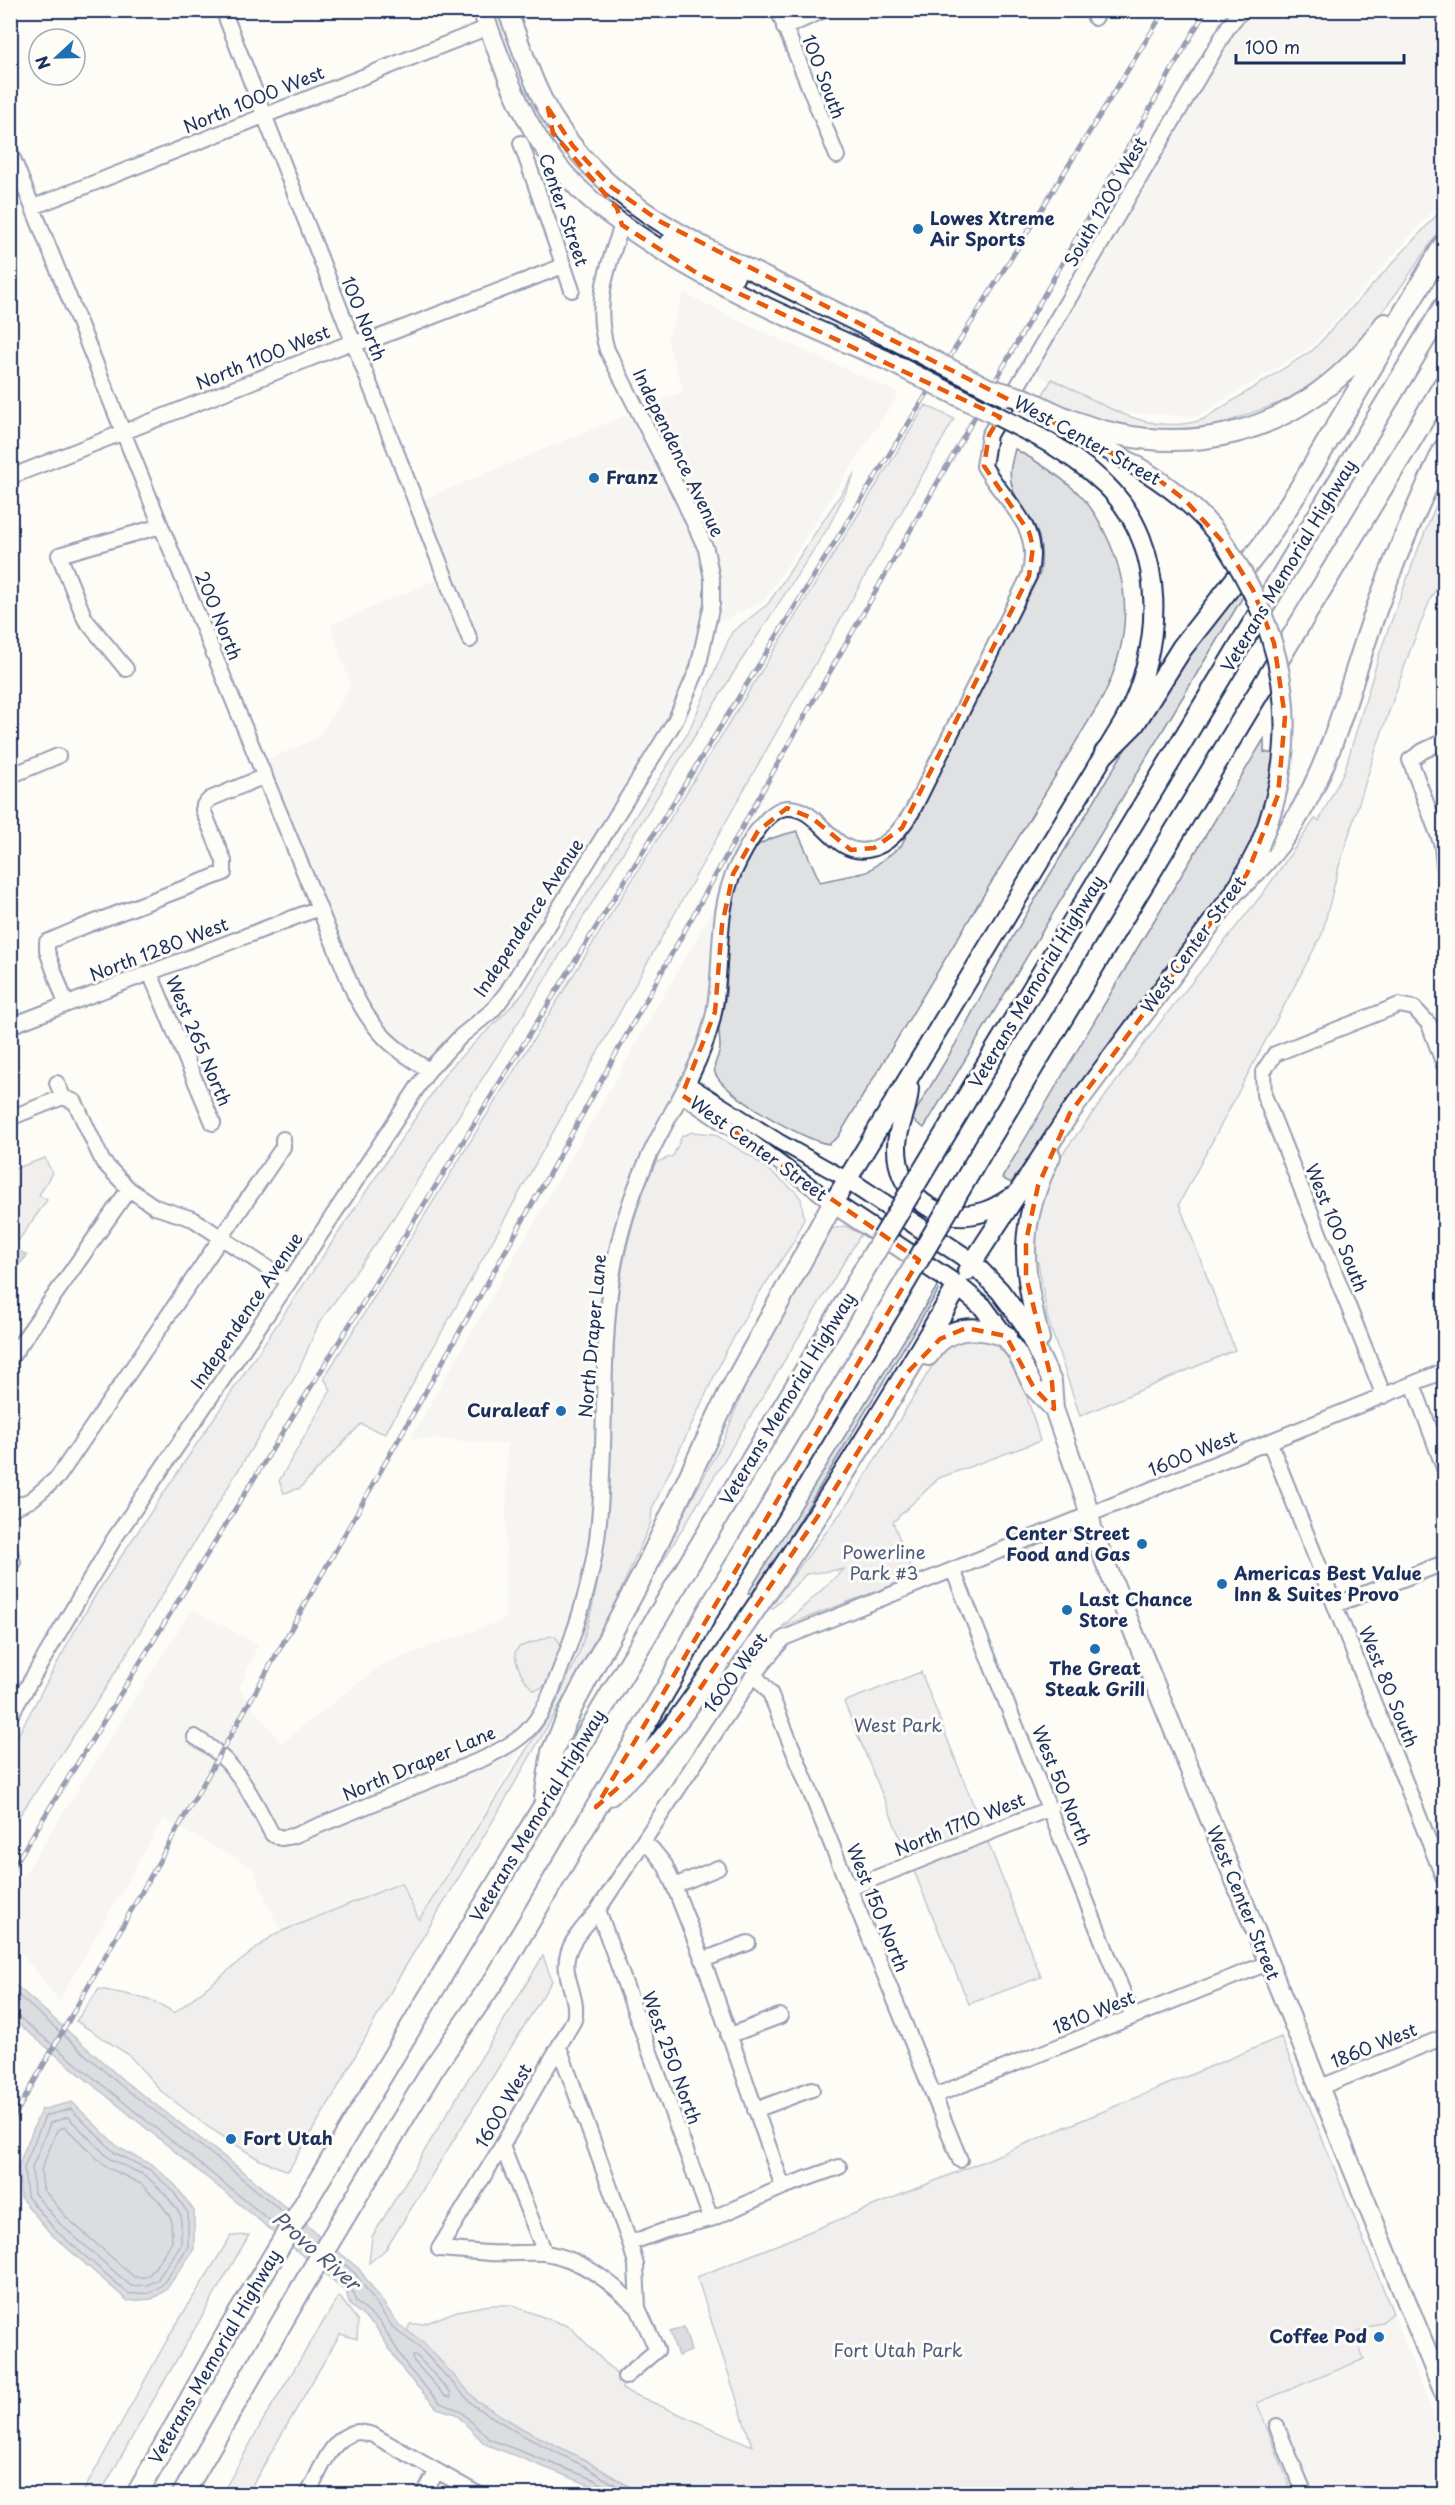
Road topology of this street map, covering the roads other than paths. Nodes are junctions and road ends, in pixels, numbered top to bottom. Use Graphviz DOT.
graph roads {
  1 [pos="223,10"];
  2 [pos="507,10"];
  3 [pos="778,10"];
  4 [pos="824,10"];
  5 [pos="1242,10"];
  6 [pos="486,19"];
  7 [pos="784,28"];
  8 [pos="548,108"];
  9 [pos="264,115"];
  10 [pos="521,143"];
  11 [pos="10,150"];
  12 [pos="837,156"];
  13 [pos="13,165"];
  14 [pos="33,207"];
  15 [pos="622,225"];
  16 [pos="1444,244"];
  17 [pos="563,266"];
  18 [pos="572,290"];
  19 [pos="1444,307"];
  20 [pos="879,333"];
  21 [pos="352,342"];
  22 [pos="1444,385"];
  23 [pos="993,390"];
  24 [pos="1049,416"];
  25 [pos="124,433"];
  26 [pos="1444,449"];
  27 [pos="10,477"];
  28 [pos="161,525"];
  29 [pos="470,640"];
  30 [pos="126,669"];
  31 [pos="982,671"];
  32 [pos="1444,741"];
  33 [pos="1105,753"];
  34 [pos="58,756"];
  35 [pos="10,776"];
  36 [pos="265,776"];
  37 [pos="1444,867"];
  38 [pos="1237,889"];
  39 [pos="319,908"];
  40 [pos="150,973"];
  41 [pos="66,1004"];
  42 [pos="10,1026"];
  43 [pos="1444,1065"];
  44 [pos="429,1070"];
  45 [pos="909,1080"];
  46 [pos="57,1083"];
  47 [pos="686,1090"];
  48 [pos="63,1096"];
  49 [pos="1070,1113"];
  50 [pos="10,1118"];
  51 [pos="213,1123"];
  52 [pos="283,1138"];
  53 [pos="848,1180"];
  54 [pos="129,1189"];
  55 [pos="1015,1195"];
  56 [pos="833,1203"];
  57 [pos="222,1238"];
  58 [pos="972,1262"];
  59 [pos="289,1282"];
  60 [pos="958,1286"];
  61 [pos="1006,1336"];
  62 [pos="10,1359"];
  63 [pos="1047,1367"];
  64 [pos="1444,1371"];
  65 [pos="906,1374"];
  66 [pos="1413,1384"];
  67 [pos="1384,1396"];
  68 [pos="1054,1408"];
  69 [pos="1270,1443"];
  70 [pos="1444,1468"];
  71 [pos="10,1509"];
  72 [pos="1089,1516"];
  73 [pos="10,1553"];
  74 [pos="1444,1563"];
  75 [pos="10,1566"];
  76 [pos="953,1570"];
  77 [pos="1335,1605"];
  78 [pos="754,1674"];
  79 [pos="10,1716"];
  80 [pos="195,1737"];
  81 [pos="596,1807"];
  82 [pos="1051,1808"];
  83 [pos="543,1809"];
  84 [pos="643,1842"];
  85 [pos="717,1869"];
  86 [pos="1444,1879"];
  87 [pos="674,1886"];
  88 [pos="850,1888"];
  89 [pos="598,1910"];
  90 [pos="748,1943"];
  91 [pos="703,1960"];
  92 [pos="1268,1963"];
  93 [pos="780,2016"];
  94 [pos="1133,2017"];
  95 [pos="728,2036"];
  96 [pos="1444,2037"];
  97 [pos="559,2047"];
  98 [pos="1318,2088"];
  99 [pos="812,2089"];
  100 [pos="934,2096"];
  101 [pos="754,2110"];
  102 [pos="502,2146"];
  103 [pos="960,2160"];
  104 [pos="839,2167"];
  105 [pos="783,2187"];
  106 [pos="711,2219"];
  107 [pos="630,2242"];
  108 [pos="545,2253"];
  109 [pos="638,2308"];
  110 [pos="626,2378"];
  111 [pos="1444,2394"];
  112 [pos="1277,2427"];
  113 [pos="437,2471"];
  114 [pos="137,2494"];
  115 [pos="183,2494"];
  116 [pos="308,2494"];
  117 [pos="424,2494"];
  118 [pos="478,2494"];
  119 [pos="1305,2494"];
  1 -- 9 [label="street, 100 North"];
  2 -- 8 [label="main road, West Center Street"];
  3 -- 7 [label="street, 100 South"];
  4 -- 7 [label="street"];
  5 -- 31 [label="street, South 1200 West"];
  6 -- 9 [label="street, North 1000 West"];
  6 -- 15 [label="main road, West Center Street"];
  7 -- 12 [label="street, 100 South"];
  8 -- 15 [label="main road"];
  8 -- 20 [label="main road, West Center Street"];
  9 -- 14 [label="street, North 1000 West"];
  9 -- 21 [label="street, 100 North"];
  10 -- 17 [label="street, Center Street"];
  11 -- 13 [label="street, 200 North"];
  13 -- 14 [label="street, 200 North"];
  14 -- 25 [label="street, 200 North"];
  15 -- 20 [label="main road"];
  15 -- 33 [label="main road, West Center Street, bridge"];
  15 -- 44 [label="street, Independence Avenue"];
  16 -- 24 [label="highway"];
  16 -- 33 [label="highway"];
  17 -- 18 [label="street, Center Street"];
  17 -- 21 [label="street, North 1100 West"];
  19 -- 83 [label="highway, Veterans Memorial Highway, bridge"];
  20 -- 23 [label="main road, West Center Street, bridge"];
  21 -- 25 [label="street, North 1100 West"];
  21 -- 29 [label="street, 100 North"];
  22 -- 81 [label="highway, bridge"];
  23 -- 24 [label="highway, bridge"];
  24 -- 38 [label="main road, West Center Street, bridge"];
  25 -- 27 [label="street, North 1100 West"];
  25 -- 28 [label="street, 200 North"];
  26 -- 38 [label="highway"];
  28 -- 30 [label="street"];
  28 -- 36 [label="street, 200 North"];
  31 -- 47 [label="street, North Draper Lane"];
  32 -- 37 [label="street"];
  33 -- 45 [label="main road, West Center Street"];
  34 -- 35 [label="street"];
  36 -- 39 [label="street, 200 North"];
  36 -- 41 [label="street"];
  38 -- 49 [label="main road, West Center Street"];
  39 -- 40 [label="street, North 1280 West"];
  39 -- 44 [label="street, 200 North"];
  40 -- 41 [label="street, North 1280 West"];
  40 -- 51 [label="street, West 265 North"];
  41 -- 42 [label="street, North 1280 West"];
  43 -- 67 [label="street, West 100 South"];
  44 -- 59 [label="street, Independence Avenue"];
  45 -- 53 [label="main road, West Center Street"];
  45 -- 55 [label="main road"];
  46 -- 48 [label="street"];
  47 -- 53 [label="street, West Center Street"];
  47 -- 56 [label="street, West Center Street"];
  47 -- 80 [label="street, North Draper Lane"];
  48 -- 50 [label="street"];
  48 -- 54 [label="street"];
  49 -- 55 [label="main road, West Center Street"];
  49 -- 63 [label="main road"];
  52 -- 57 [label="street"];
  53 -- 56 [label="main road, West Center Street"];
  53 -- 58 [label="main road, West Center Street"];
  54 -- 57 [label="street"];
  54 -- 62 [label="street"];
  55 -- 58 [label="main road, West Center Street"];
  56 -- 60 [label="main road, West Center Street"];
  56 -- 83 [label="highway"];
  57 -- 59 [label="street"];
  57 -- 71 [label="street"];
  58 -- 60 [label="main road, West Center Street"];
  58 -- 63 [label="main road, West Center Street"];
  59 -- 79 [label="street, Independence Avenue"];
  60 -- 61 [label="main road, West Center Street"];
  60 -- 65 [label="highway"];
  61 -- 65 [label="highway"];
  61 -- 68 [label="main road, West Center Street"];
  63 -- 68 [label="main road, West Center Street"];
  64 -- 66 [label="street, 1600 West"];
  65 -- 81 [label="highway"];
  66 -- 67 [label="street, 1600 West"];
  66 -- 70 [label="street"];
  67 -- 69 [label="street, 1600 West"];
  68 -- 72 [label="main road, West Center Street"];
  69 -- 72 [label="street, 1600 West"];
  69 -- 77 [label="street, West 80 South"];
  72 -- 76 [label="street, 1600 West"];
  72 -- 92 [label="main road, West Center Street"];
  73 -- 75 [label="street"];
  74 -- 77 [label="street"];
  76 -- 78 [label="street, 1600 West"];
  76 -- 82 [label="street, West 50 North"];
  77 -- 86 [label="street, West 80 South"];
  78 -- 84 [label="street, 1600 West"];
  78 -- 88 [label="street, West 150 North"];
  81 -- 115 [label="highway"];
  82 -- 88 [label="street, North 1710 West"];
  82 -- 94 [label="street, West 50 North"];
  83 -- 114 [label="highway, Veterans Memorial Highway"];
  84 -- 87 [label="street"];
  84 -- 89 [label="street, 1600 West"];
  85 -- 87 [label="street"];
  87 -- 91 [label="street"];
  88 -- 100 [label="street, West 150 North"];
  89 -- 97 [label="street, 1600 West"];
  89 -- 106 [label="street, West 250 North"];
  90 -- 91 [label="street"];
  91 -- 95 [label="street"];
  92 -- 94 [label="street, 1810 West"];
  92 -- 98 [label="main road, West Center Street"];
  93 -- 95 [label="street"];
  94 -- 100 [label="street, 1810 West"];
  95 -- 101 [label="street"];
  96 -- 98 [label="street, 1860 West"];
  97 -- 102 [label="street, 1600 West"];
  97 -- 107 [label="street"];
  98 -- 111 [label="main road, West Center Street"];
  99 -- 101 [label="street"];
  100 -- 103 [label="street, West 150 North"];
  101 -- 105 [label="street"];
  102 -- 108 [label="street"];
  102 -- 108 [label="street, 1600 West"];
  104 -- 105 [label="street"];
  105 -- 106 [label="street"];
  106 -- 107 [label="street"];
  107 -- 109 [label="street"];
  108 -- 109 [label="street"];
  109 -- 110 [label="street"];
  112 -- 119 [label="street"];
  113 -- 116 [label="street"];
  113 -- 117 [label="street"];
  113 -- 118 [label="street"];
}
